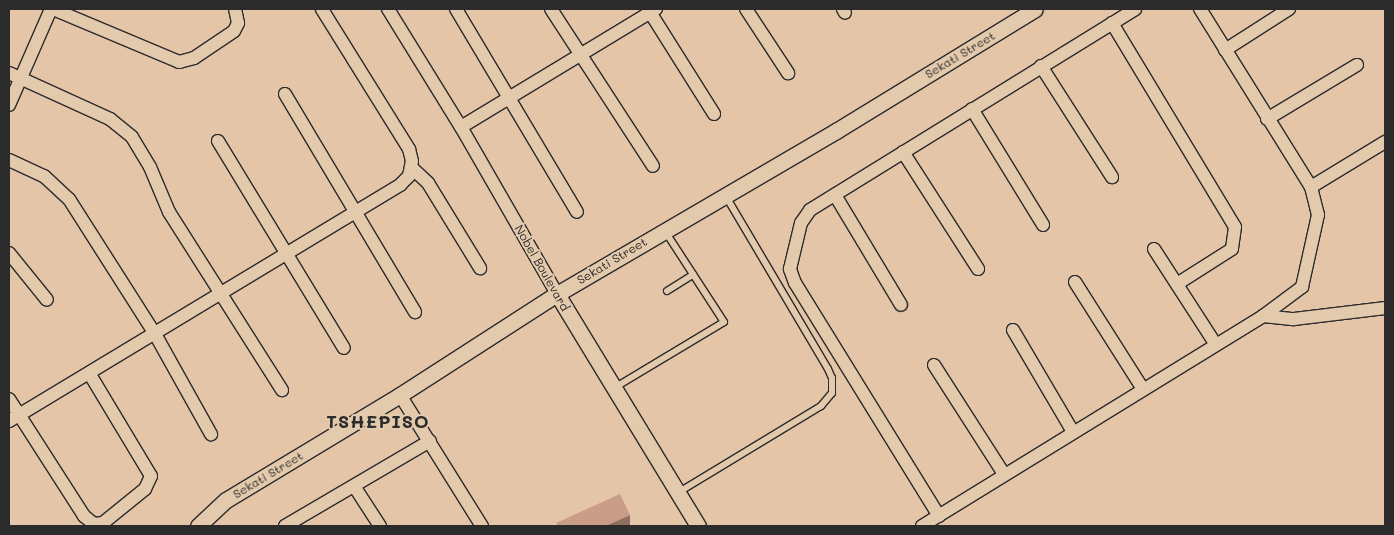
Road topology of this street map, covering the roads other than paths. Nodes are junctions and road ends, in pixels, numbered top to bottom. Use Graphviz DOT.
graph roads {
  1 [pos="52,9"];
  2 [pos="235,9"];
  3 [pos="322,9"];
  4 [pos="388,9"];
  5 [pos="456,9"];
  6 [pos="551,9"];
  7 [pos="746,9"];
  8 [pos="1035,9"];
  9 [pos="1135,9"];
  10 [pos="1200,9"];
  11 [pos="1289,9"];
  12 [pos="652,10"];
  13 [pos="1112,23"];
  14 [pos="1225,50"];
  15 [pos="580,56"];
  16 [pos="1356,65"];
  17 [pos="1041,66"];
  18 [pos="788,73"];
  19 [pos="15,75"];
  20 [pos="285,94"];
  21 [pos="510,97"];
  22 [pos="9,105"];
  23 [pos="972,109"];
  24 [pos="714,114"];
  25 [pos="1267,119"];
  26 [pos="461,127"];
  27 [pos="218,141"];
  28 [pos="1385,142"];
  29 [pos="903,152"];
  30 [pos="9,160"];
  31 [pos="653,166"];
  32 [pos="412,168"];
  33 [pos="1112,177"];
  34 [pos="1311,187"];
  35 [pos="724,194"];
  36 [pos="835,195"];
  37 [pos="355,212"];
  38 [pos="577,212"];
  39 [pos="1043,225"];
  40 [pos="664,230"];
  41 [pos="1154,249"];
  42 [pos="9,252"];
  43 [pos="287,253"];
  44 [pos="480,268"];
  45 [pos="978,269"];
  46 [pos="694,276"];
  47 [pos="1075,282"];
  48 [pos="1177,284"];
  49 [pos="666,291"];
  50 [pos="222,294"];
  51 [pos="556,294"];
  52 [pos="47,300"];
  53 [pos="902,305"];
  54 [pos="1385,308"];
  55 [pos="415,312"];
  56 [pos="1263,316"];
  57 [pos="1013,330"];
  58 [pos="155,334"];
  59 [pos="1216,345"];
  60 [pos="344,348"];
  61 [pos="934,365"];
  62 [pos="89,373"];
  63 [pos="614,388"];
  64 [pos="1143,389"];
  65 [pos="282,390"];
  66 [pos="400,395"];
  67 [pos="9,400"];
  68 [pos="14,418"];
  69 [pos="1073,432"];
  70 [pos="211,434"];
  71 [pos="430,441"];
  72 [pos="1004,474"];
  73 [pos="354,486"];
  74 [pos="677,493"];
  75 [pos="938,516"];
  76 [pos="198,526"];
  77 [pos="285,526"];
  78 [pos="380,526"];
  79 [pos="482,526"];
  80 [pos="698,526"];
  81 [pos="922,526"];
  1 -- 2 [label="street"];
  1 -- 19 [label="street"];
  3 -- 32 [label="street"];
  4 -- 26 [label="street, Nobel Boulevard"];
  5 -- 21 [label="street"];
  6 -- 15 [label="street"];
  7 -- 18 [label="street"];
  8 -- 35 [label="street, Sekati Street"];
  9 -- 13 [label="street"];
  10 -- 14 [label="street"];
  11 -- 14 [label="street"];
  12 -- 15 [label="street"];
  12 -- 24 [label="street"];
  13 -- 17 [label="street"];
  13 -- 48 [label="street"];
  14 -- 25 [label="street"];
  15 -- 21 [label="street"];
  15 -- 31 [label="street"];
  16 -- 25 [label="street"];
  17 -- 23 [label="street"];
  17 -- 33 [label="street"];
  19 -- 22 [label="street"];
  19 -- 50 [label="street"];
  20 -- 37 [label="street"];
  21 -- 26 [label="street"];
  21 -- 38 [label="street"];
  23 -- 29 [label="street"];
  23 -- 39 [label="street"];
  25 -- 34 [label="street"];
  26 -- 51 [label="street, Nobel Boulevard"];
  27 -- 43 [label="street"];
  28 -- 34 [label="street"];
  29 -- 36 [label="street"];
  29 -- 45 [label="street"];
  30 -- 58 [label="street"];
  32 -- 37 [label="street"];
  32 -- 44 [label="street"];
  34 -- 56 [label="street"];
  35 -- 40 [label="street, Sekati Street"];
  35 -- 74 [label="lane"];
  36 -- 53 [label="street"];
  36 -- 75 [label="street"];
  37 -- 43 [label="street"];
  37 -- 55 [label="street"];
  40 -- 46 [label="lane"];
  40 -- 51 [label="street, Sekati Street"];
  41 -- 48 [label="street"];
  42 -- 52 [label="street"];
  43 -- 50 [label="street"];
  43 -- 60 [label="street"];
  46 -- 49 [label="lane"];
  46 -- 63 [label="lane"];
  47 -- 64 [label="street"];
  48 -- 59 [label="street"];
  50 -- 58 [label="street"];
  50 -- 65 [label="street"];
  51 -- 63 [label="street, Nobel Boulevard"];
  51 -- 66 [label="street, Sekati Street"];
  54 -- 56 [label="street"];
  56 -- 59 [label="street"];
  57 -- 69 [label="street"];
  58 -- 62 [label="street"];
  58 -- 70 [label="street"];
  59 -- 64 [label="street"];
  61 -- 72 [label="street"];
  62 -- 68 [label="street"];
  62 -- 68 [label="street"];
  63 -- 74 [label="street, Nobel Boulevard"];
  64 -- 69 [label="street"];
  66 -- 71 [label="street"];
  66 -- 76 [label="street, Sekati Street"];
  67 -- 68 [label="street"];
  69 -- 72 [label="street"];
  71 -- 73 [label="street"];
  71 -- 79 [label="street"];
  72 -- 75 [label="street"];
  73 -- 77 [label="street"];
  73 -- 78 [label="street"];
  74 -- 80 [label="street, Nobel Boulevard"];
  75 -- 81 [label="street"];
}
